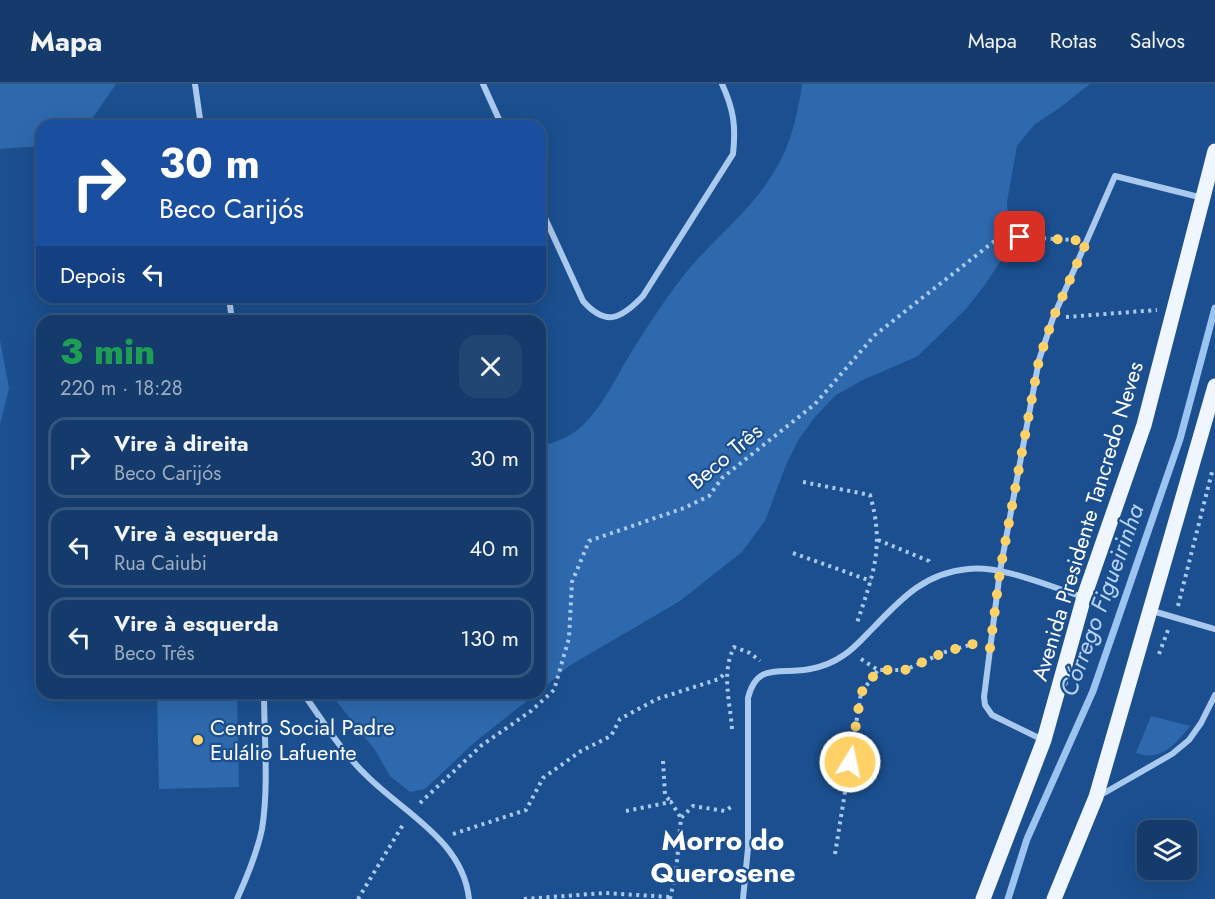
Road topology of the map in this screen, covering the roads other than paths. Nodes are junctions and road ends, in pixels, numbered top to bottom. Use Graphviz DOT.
graph roads {
  1 [pos="195,84"];
  2 [pos="483,84"];
  3 [pos="722,84"];
  4 [pos="200,120"];
  5 [pos="499,120"];
  6 [pos="1215,151"];
  7 [pos="1210,200"];
  8 [pos="546,220"];
  9 [pos="1215,387"];
  10 [pos="1000,571"];
  11 [pos="1084,597"];
  12 [pos="1149,610"];
  13 [pos="1215,629"];
  14 [pos="1215,695"];
  15 [pos="264,699"];
  16 [pos="307,699"];
  17 [pos="1044,740"];
  18 [pos="1096,798"];
  19 [pos="237,899"];
  20 [pos="468,899"];
  21 [pos="743,899"];
  22 [pos="983,899"];
  23 [pos="1054,899"];
  1 -- 4 [label="street"];
  2 -- 5 [label="street"];
  3 -- 8 [label="street"];
  6 -- 7 [label="main road, Avenida Presidente Tancredo Neves"];
  7 -- 10 [label="street"];
  7 -- 11 [label="main road, Avenida Presidente Tancredo Neves"];
  9 -- 12 [label="main road"];
  10 -- 11 [label="street"];
  10 -- 17 [label="street"];
  10 -- 21 [label="street"];
  11 -- 17 [label="main road, Avenida Presidente Tancredo Neves"];
  12 -- 13 [label="street"];
  12 -- 18 [label="main road"];
  14 -- 18 [label="street"];
  15 -- 19 [label="street"];
  16 -- 20 [label="street"];
  17 -- 22 [label="main road, Avenida Presidente Tancredo Neves"];
  18 -- 23 [label="main road"];
}
